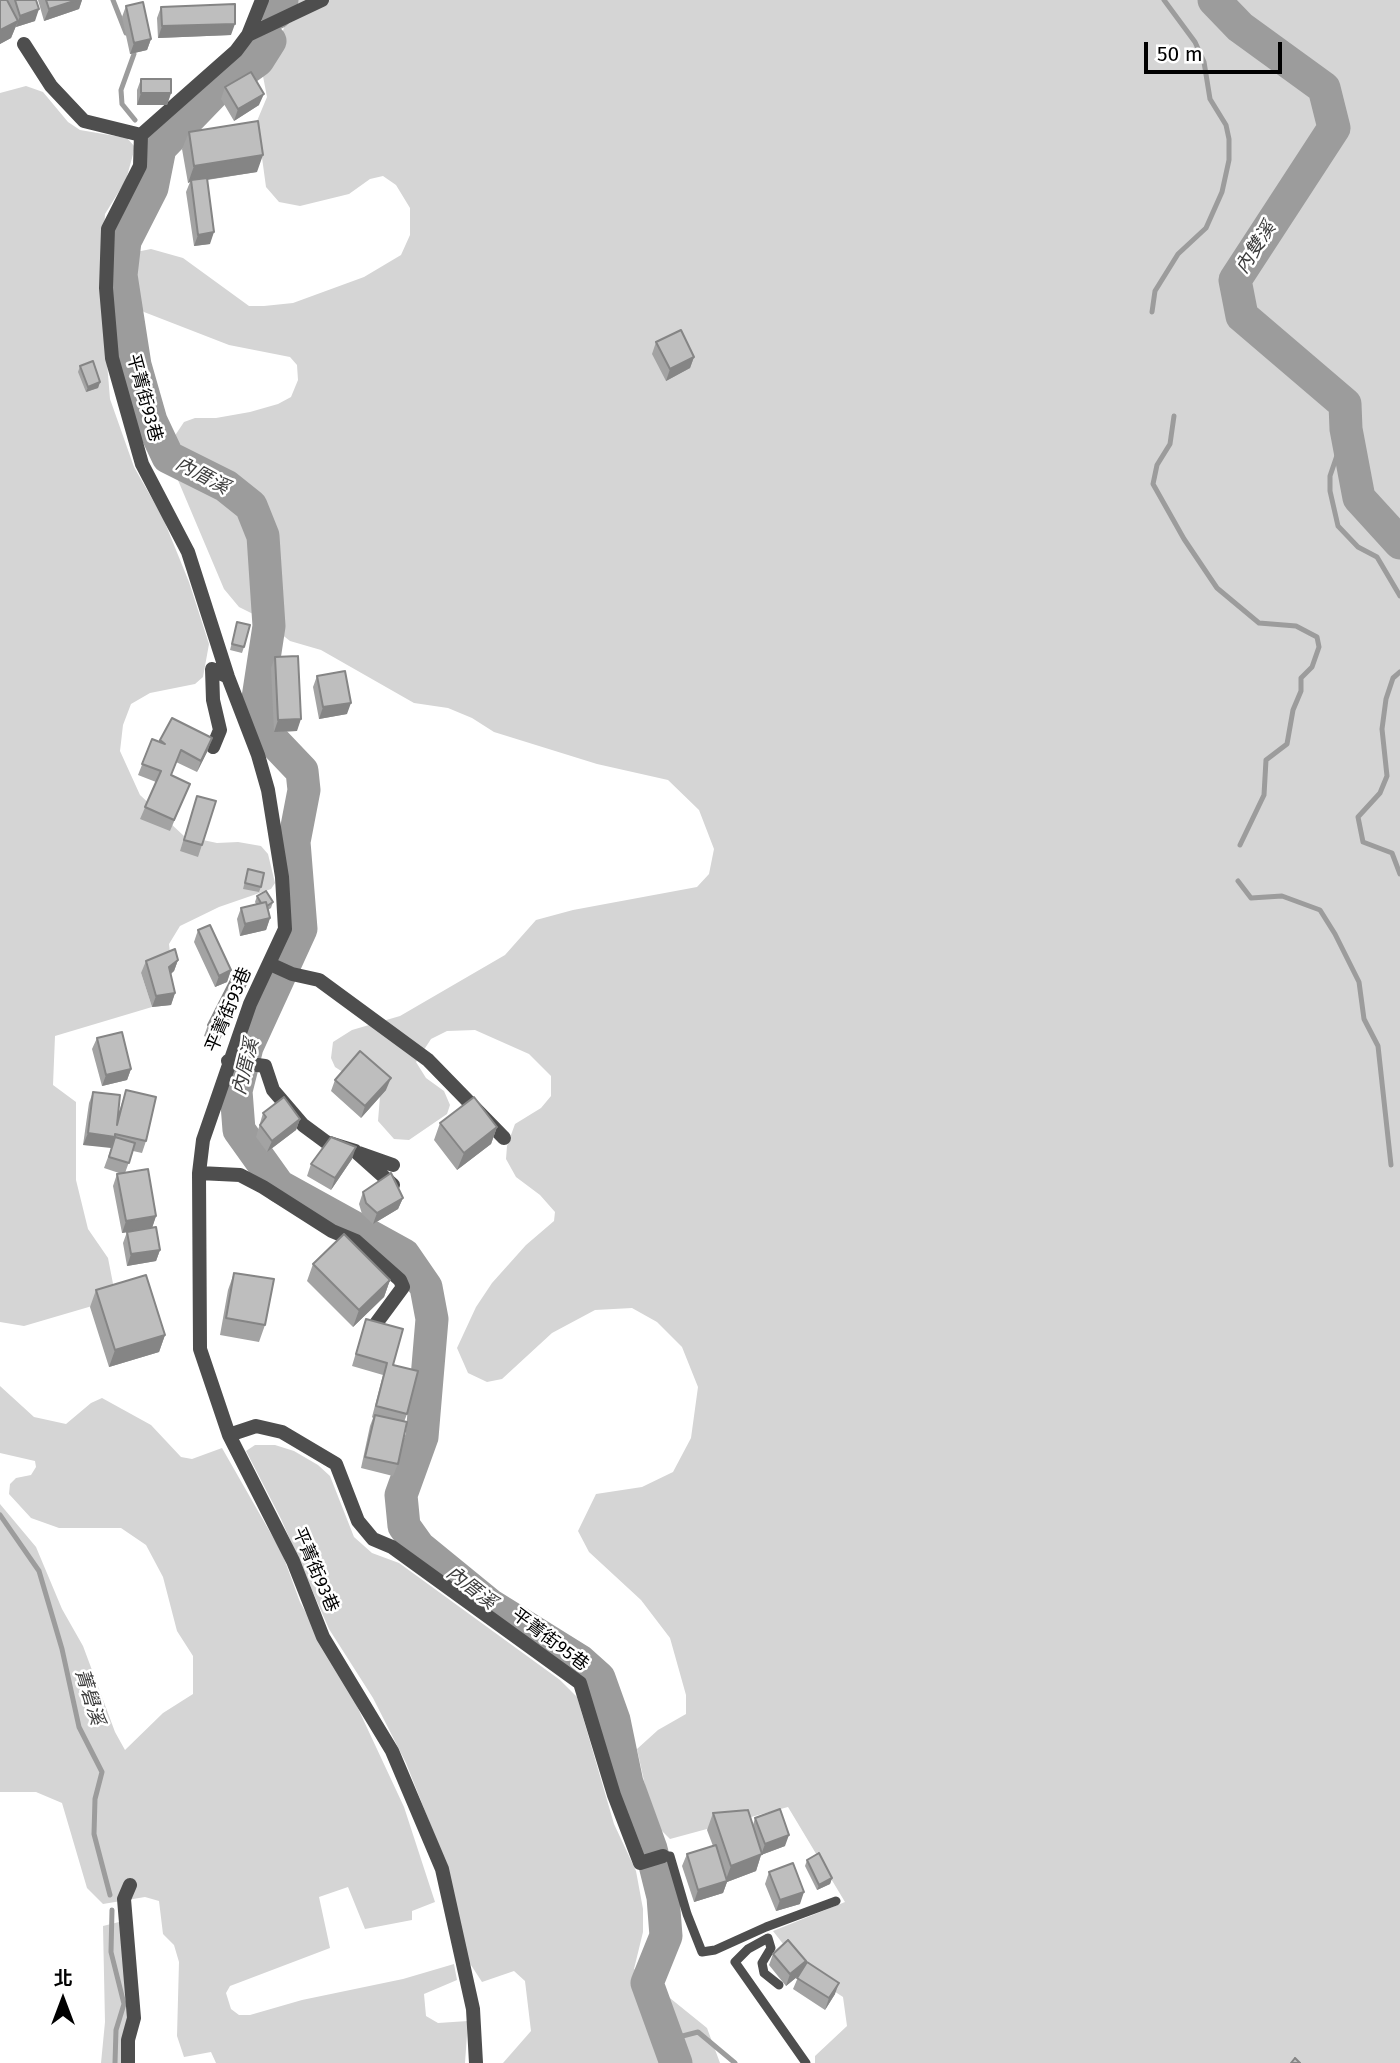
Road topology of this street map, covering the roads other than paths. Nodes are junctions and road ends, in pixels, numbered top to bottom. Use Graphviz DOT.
graph roads {
  1 [pos="261,0"];
  2 [pos="321,0"];
  3 [pos="248,35"];
  4 [pos="24,44"];
  5 [pos="141,135"];
  6 [pos="228,677"];
  7 [pos="213,747"];
  8 [pos="270,964"];
  9 [pos="228,1061"];
  10 [pos="504,1138"];
  11 [pos="355,1151"];
  12 [pos="393,1165"];
  13 [pos="199,1173"];
  14 [pos="393,1185"];
  15 [pos="372,1329"];
  16 [pos="229,1435"];
  17 [pos="663,1856"];
  18 [pos="130,1885"];
  19 [pos="836,1901"];
  20 [pos="779,1985"];
  21 [pos="128,2063"];
  22 [pos="476,2063"];
  23 [pos="806,2063"];
  1 -- 3 [label="street"];
  2 -- 3 [label="street"];
  3 -- 5 [label="street"];
  4 -- 5 [label="street"];
  5 -- 6 [label="street, 平菁街93巷"];
  6 -- 7 [label="street"];
  6 -- 8 [label="street, 平菁街93巷"];
  8 -- 9 [label="street, 平菁街93巷"];
  8 -- 10 [label="street"];
  9 -- 11 [label="street"];
  9 -- 13 [label="street, 平菁街93巷"];
  11 -- 12 [label="street"];
  11 -- 14 [label="street"];
  13 -- 15 [label="street"];
  13 -- 16 [label="street, 平菁街93巷"];
  16 -- 17 [label="street, 平菁街95巷"];
  16 -- 22 [label="street, 平菁街93巷"];
  17 -- 19 [label="lane"];
  18 -- 21 [label="street"];
  20 -- 23 [label="lane"];
}
